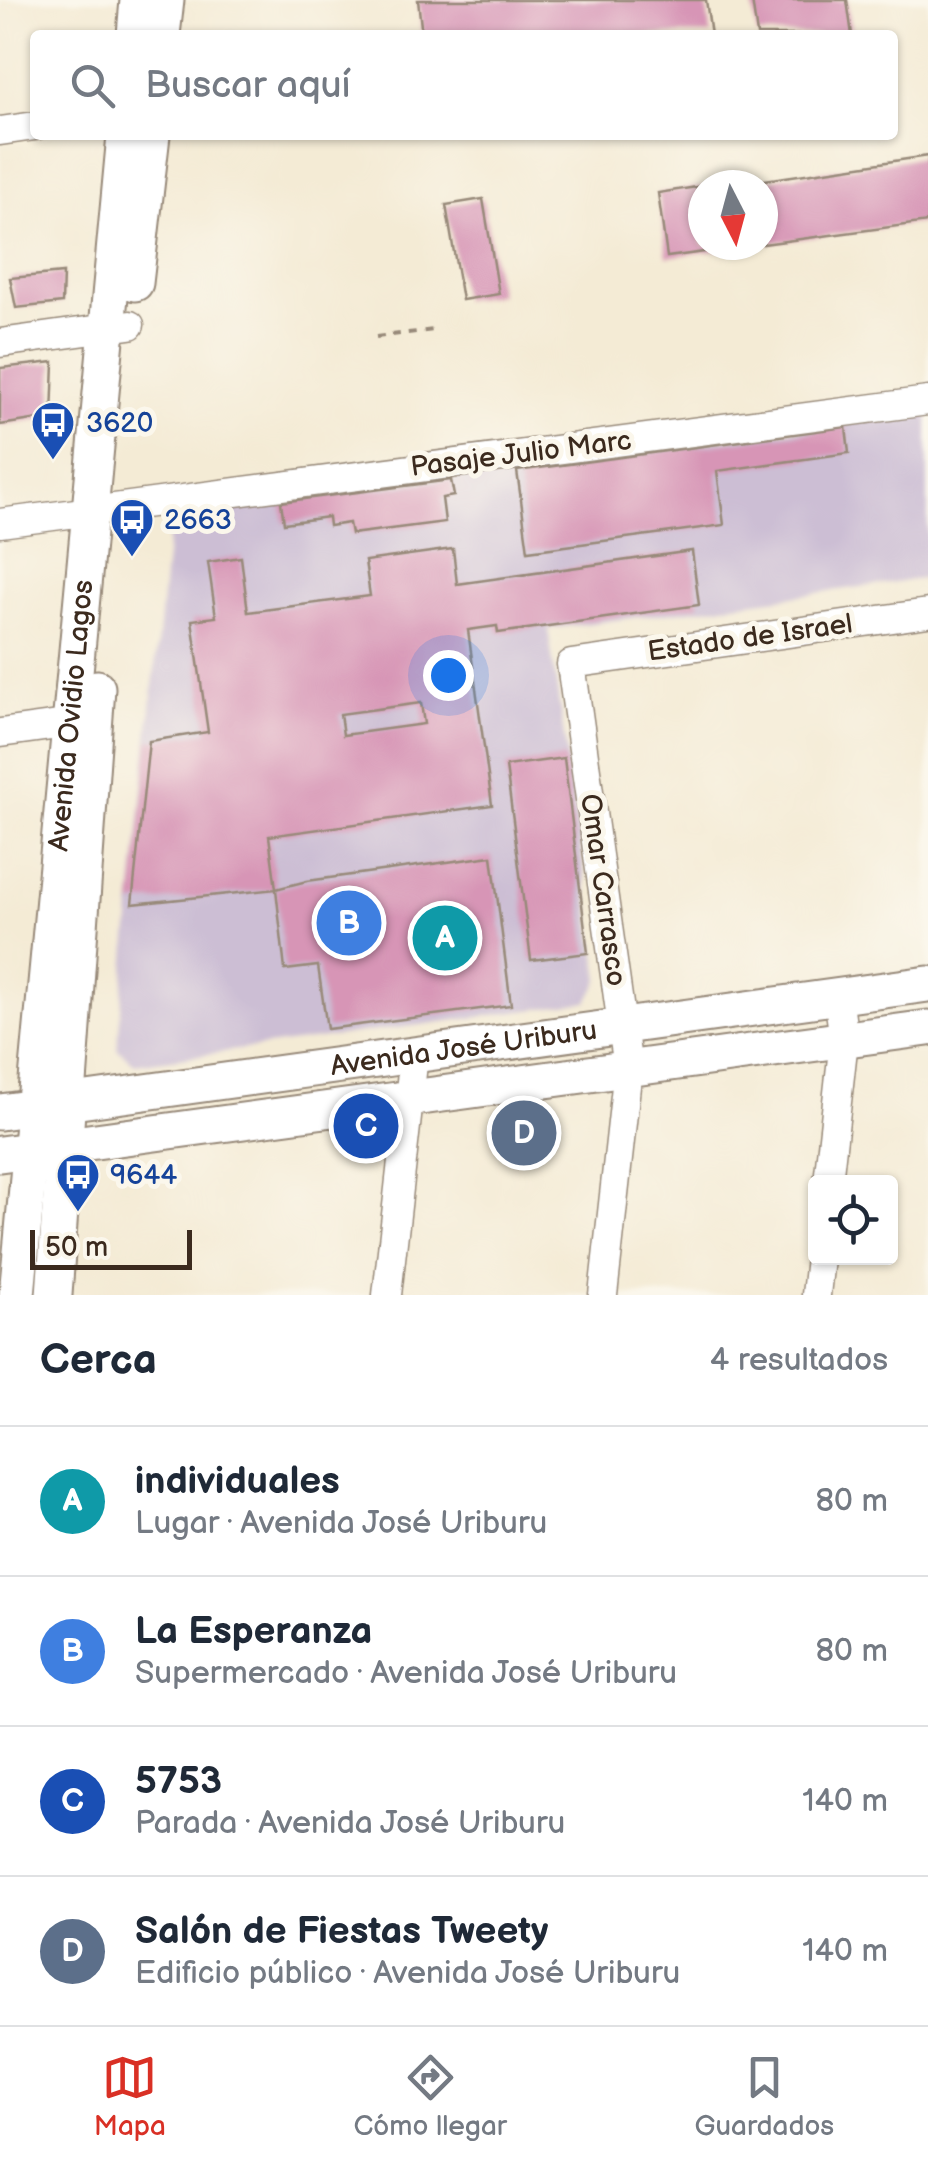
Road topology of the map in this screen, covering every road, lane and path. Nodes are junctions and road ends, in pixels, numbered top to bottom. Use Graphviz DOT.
graph roads {
  1 [pos="138,0"];
  2 [pos="166,0"];
  3 [pos="135,30"];
  4 [pos="163,30"];
  5 [pos="30,127"];
  6 [pos="0,131"];
  7 [pos="125,140"];
  8 [pos="151,140"];
  9 [pos="119,326"];
  10 [pos="433,330"];
  11 [pos="376,337"];
  12 [pos="0,342"];
  13 [pos="928,401"];
  14 [pos="101,509"];
  15 [pos="0,523"];
  16 [pos="928,613"];
  17 [pos="571,664"];
  18 [pos="82,722"];
  19 [pos="0,733"];
  20 [pos="928,984"];
  21 [pos="838,996"];
  22 [pos="622,1026"];
  23 [pos="928,1028"];
  24 [pos="844,1040"];
  25 [pos="414,1055"];
  26 [pos="628,1068"];
  27 [pos="410,1098"];
  28 [pos="68,1102"];
  29 [pos="16,1110"];
  30 [pos="32,1149"];
  31 [pos="829,1175"];
  32 [pos="819,1265"];
  33 [pos="0,1293"];
  34 [pos="17,1295"];
  35 [pos="54,1295"];
  36 [pos="387,1295"];
  37 [pos="602,1295"];
  38 [pos="816,1295"];
  1 -- 3 [label="main road"];
  2 -- 4 [label="main road"];
  5 -- 6 [label="street"];
  7 -- 9 [label="main road, Avenida Ovidio Lagos"];
  8 -- 9 [label="main road, Avenida Ovidio Lagos"];
  9 -- 12 [label="street"];
  9 -- 14 [label="main road, Avenida Ovidio Lagos"];
  10 -- 11 [label="path"];
  13 -- 14 [label="street, Pasaje Julio Marc"];
  14 -- 15 [label="street, Pasaje Julio Marc"];
  14 -- 18 [label="main road, Avenida Ovidio Lagos"];
  16 -- 17 [label="street, Estado de Israel"];
  17 -- 22 [label="street, Omar Carrasco"];
  18 -- 19 [label="street"];
  18 -- 28 [label="main road, Avenida Ovidio Lagos"];
  18 -- 29 [label="main road, Avenida Ovidio Lagos"];
  20 -- 21 [label="main road, Avenida José Uriburu"];
  21 -- 22 [label="main road, Avenida José Uriburu"];
  21 -- 24 [label="street"];
  22 -- 25 [label="main road, Avenida José Uriburu"];
  22 -- 26 [label="street, Omar Carrasco"];
  23 -- 24 [label="main road, Avenida José Uriburu"];
  24 -- 26 [label="main road, Avenida José Uriburu"];
  24 -- 31 [label="street"];
  25 -- 27 [label="street"];
  25 -- 28 [label="main road, Avenida José Uriburu"];
  26 -- 27 [label="main road, Avenida José Uriburu"];
  26 -- 37 [label="street, Omar Carrasco"];
  27 -- 30 [label="main road, Avenida José Uriburu"];
  27 -- 36 [label="street"];
  28 -- 29 [label="main road, Avenida José Uriburu"];
  28 -- 30 [label="main road, Avenida Ovidio Lagos"];
  29 -- 30 [label="main road, Avenida Ovidio Lagos"];
  30 -- 34 [label="main road, Avenida Ovidio Lagos"];
  30 -- 35 [label="main road, Avenida Ovidio Lagos"];
  32 -- 38 [label="street"];
  33 -- 34 [label="street"];
}
